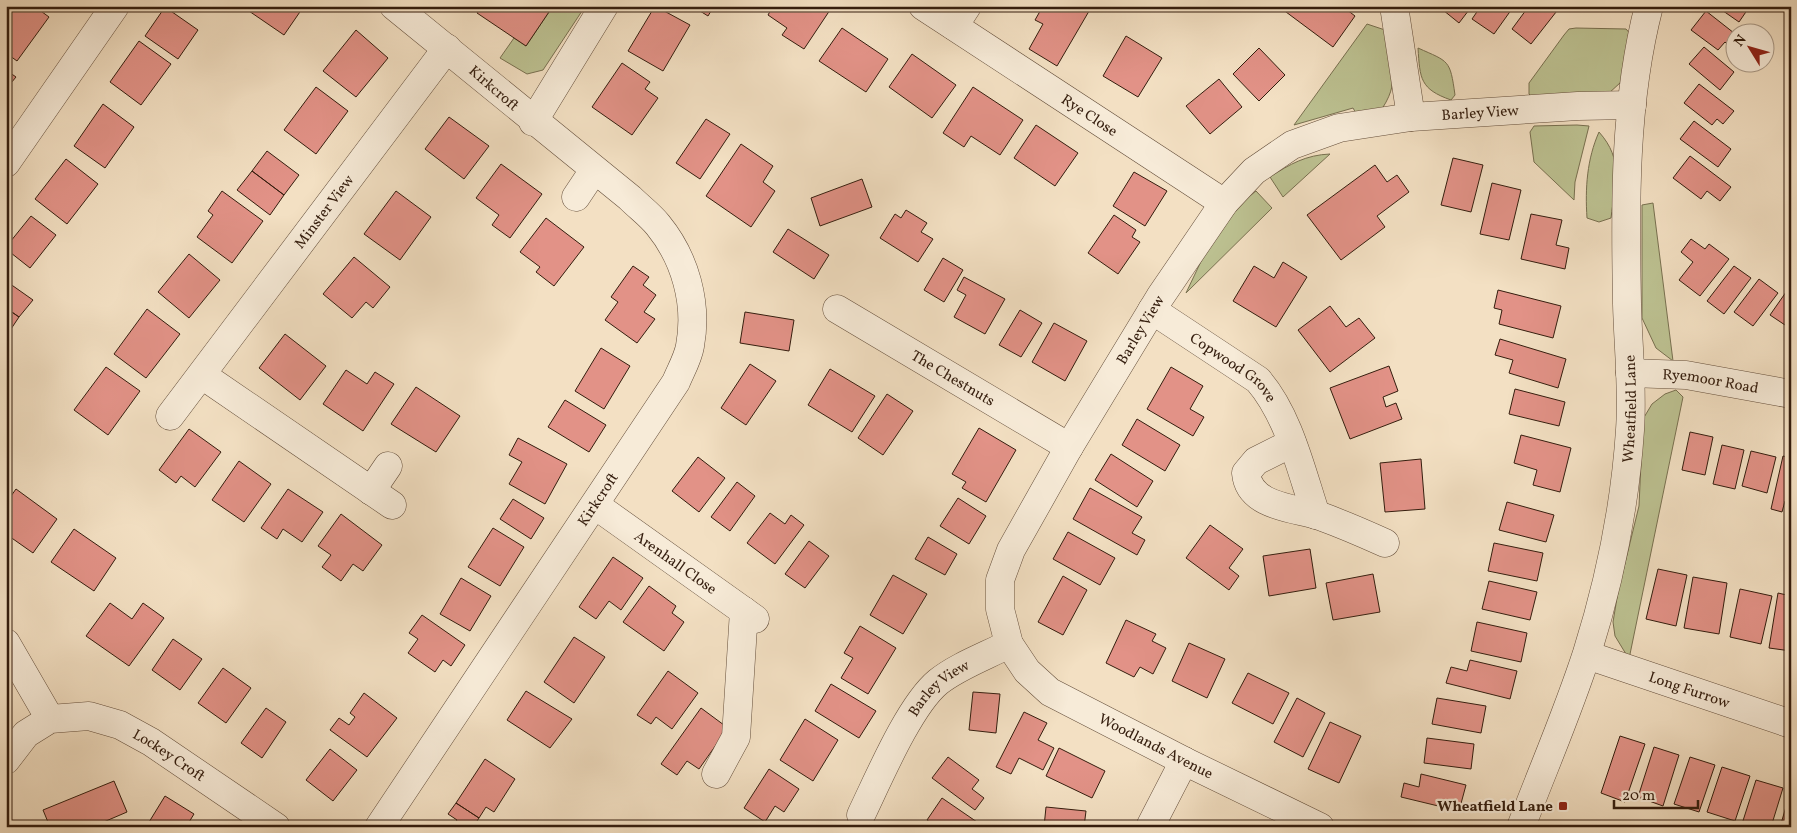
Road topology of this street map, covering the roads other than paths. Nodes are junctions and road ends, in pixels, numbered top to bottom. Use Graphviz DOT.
graph roads {
  1 [pos="115,6"];
  2 [pos="394,6"];
  3 [pos="604,6"];
  4 [pos="923,6"];
  5 [pos="1394,6"];
  6 [pos="1649,6"];
  7 [pos="960,16"];
  8 [pos="448,48"];
  9 [pos="1632,105"];
  10 [pos="1411,118"];
  11 [pos="533,122"];
  12 [pos="6,163"];
  13 [pos="594,170"];
  14 [pos="576,197"];
  15 [pos="1224,203"];
  16 [pos="837,309"];
  17 [pos="1152,310"];
  18 [pos="202,374"];
  19 [pos="1630,374"];
  20 [pos="1791,394"];
  21 [pos="170,416"];
  22 [pos="1292,443"];
  23 [pos="1069,447"];
  24 [pos="388,466"];
  25 [pos="595,504"];
  26 [pos="1316,515"];
  27 [pos="1385,542"];
  28 [pos="6,643"];
  29 [pos="1009,644"];
  30 [pos="1587,654"];
  31 [pos="50,719"];
  32 [pos="1791,724"];
  33 [pos="6,760"];
  34 [pos="1184,761"];
  35 [pos="716,774"];
  36 [pos="861,815"];
  37 [pos="276,827"];
  38 [pos="379,827"];
  39 [pos="1150,827"];
  40 [pos="1320,827"];
  41 [pos="1521,827"];
  1 -- 12 [label="street"];
  2 -- 8 [label="street, Kirkcroft"];
  3 -- 11 [label="street"];
  4 -- 7 [label="street, Rye Close"];
  5 -- 10 [label="street"];
  6 -- 9 [label="street, Wheatfield Lane"];
  7 -- 15 [label="street, Rye Close"];
  8 -- 11 [label="street, Kirkcroft"];
  8 -- 18 [label="street, Minster View"];
  9 -- 10 [label="street, Barley View"];
  9 -- 19 [label="street, Wheatfield Lane"];
  10 -- 15 [label="street, Barley View"];
  11 -- 13 [label="street, Kirkcroft"];
  13 -- 14 [label="street"];
  13 -- 25 [label="street, Kirkcroft"];
  15 -- 17 [label="street, Barley View"];
  16 -- 23 [label="street, The Chestnuts"];
  17 -- 22 [label="street, Copwood Grove"];
  17 -- 23 [label="street, Barley View"];
  18 -- 21 [label="street, Minster View"];
  18 -- 24 [label="street"];
  19 -- 20 [label="street, Ryemoor Road"];
  19 -- 30 [label="street, Wheatfield Lane"];
  22 -- 26 [label="street, Copwood Grove"];
  22 -- 26 [label="street"];
  23 -- 29 [label="street, Barley View"];
  25 -- 35 [label="street, Arenhall Close"];
  25 -- 38 [label="street, Kirkcroft"];
  26 -- 27 [label="street"];
  28 -- 31 [label="street"];
  29 -- 34 [label="street, Woodlands Avenue"];
  29 -- 36 [label="street, Barley View"];
  30 -- 32 [label="street, Long Furrow"];
  30 -- 41 [label="street, Wheatfield Lane"];
  31 -- 33 [label="street, Lockey Croft"];
  31 -- 37 [label="street, Lockey Croft"];
  34 -- 39 [label="street"];
  34 -- 40 [label="street, Woodlands Avenue"];
}
